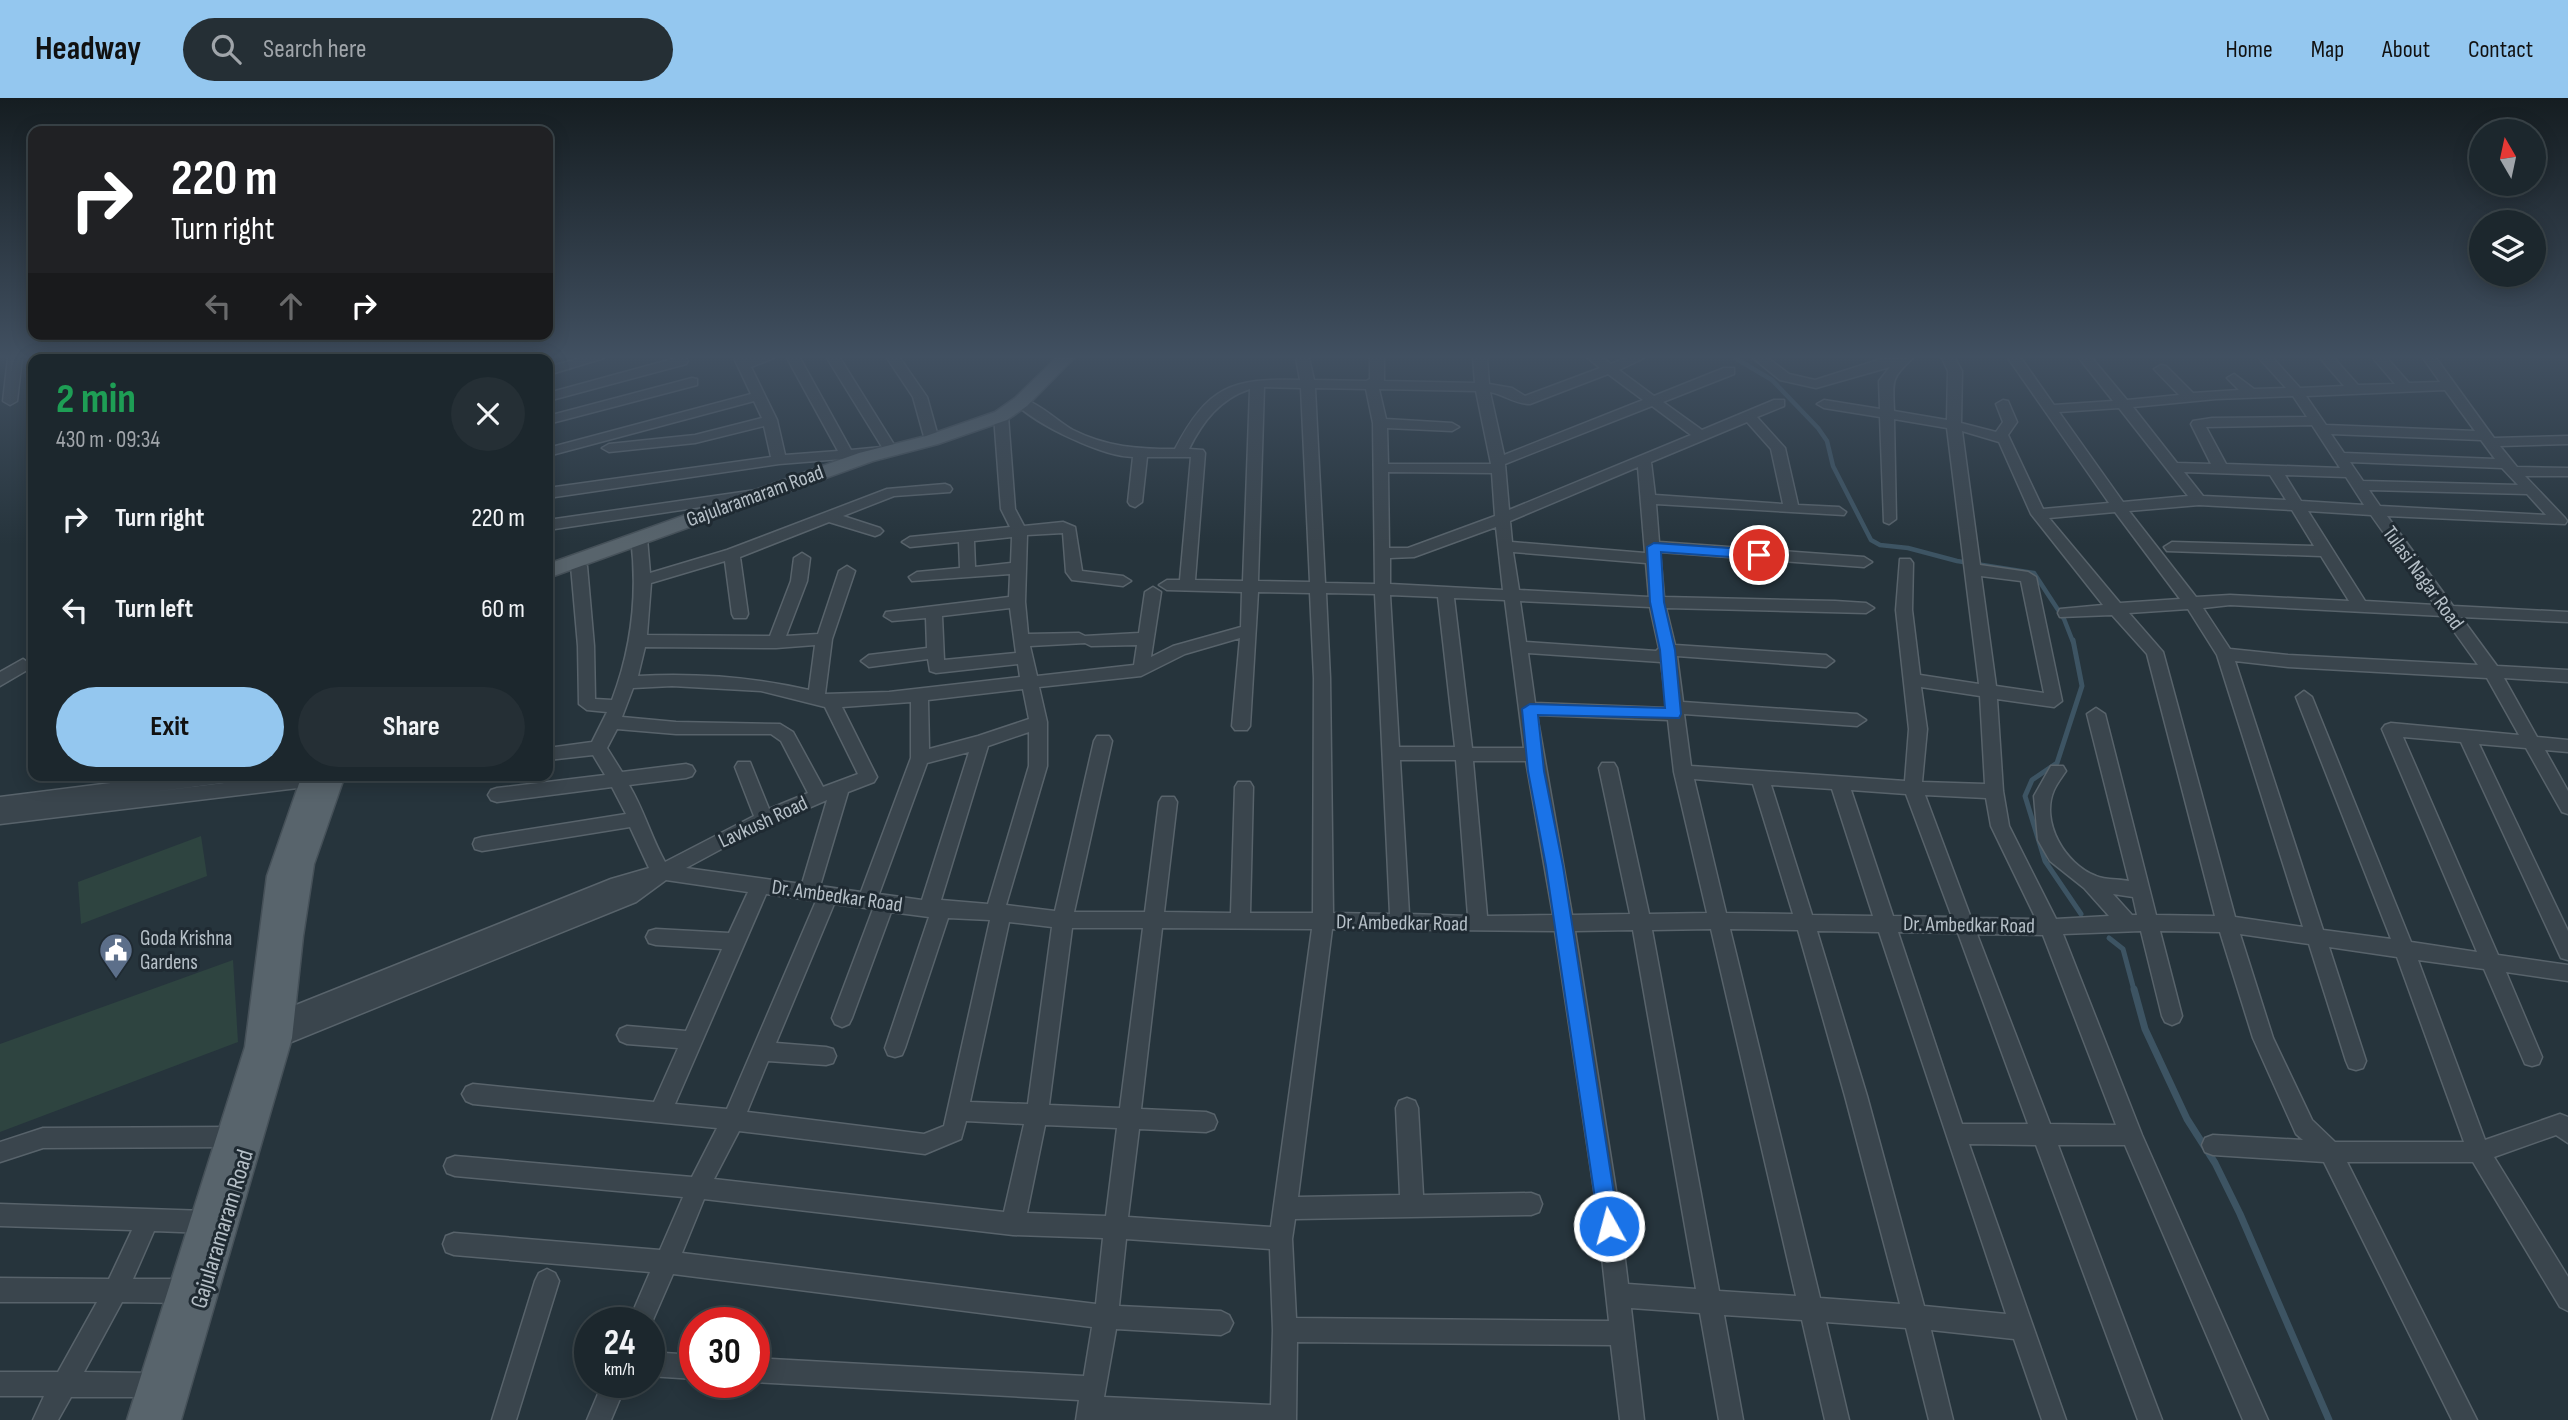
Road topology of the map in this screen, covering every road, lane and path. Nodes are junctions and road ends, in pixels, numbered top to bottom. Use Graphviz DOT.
graph roads {
  1 [pos="634,420"];
  2 [pos="770,420"];
  3 [pos="827,420"];
  4 [pos="871,420"];
  5 [pos="926,420"];
  6 [pos="990,420"];
  7 [pos="1001,420"];
  8 [pos="1049,420"];
  9 [pos="1199,420"];
  10 [pos="1256,420"];
  11 [pos="1310,420"];
  12 [pos="1380,420"];
  13 [pos="1489,420"];
  14 [pos="1608,420"];
  15 [pos="1678,420"];
  16 [pos="1740,420"];
  17 [pos="1752,420"];
  18 [pos="1887,420"];
  19 [pos="1922,420"];
  20 [pos="1954,420"];
  21 [pos="2009,420"];
  22 [pos="2057,420"];
  23 [pos="2135,420"];
  24 [pos="2316,420"];
  25 [pos="2474,420"];
  26 [pos="1380,423"];
  27 [pos="1954,425"];
  28 [pos="2320,425"];
  29 [pos="1452,427"];
  30 [pos="1701,436"];
  31 [pos="2000,436"];
  32 [pos="2488,439"];
  33 [pos="932,440"];
  34 [pos="2568,440"];
  35 [pos="2531,441"];
  36 [pos="609,448"];
  37 [pos="553,450"];
  38 [pos="891,451"];
  39 [pos="1141,452"];
  40 [pos="1180,452"];
  41 [pos="846,453"];
  42 [pos="2342,457"];
  43 [pos="1644,458"];
  44 [pos="779,460"];
  45 [pos="1499,466"];
  46 [pos="2173,467"];
  47 [pos="2509,467"];
  48 [pos="1381,468"];
  49 [pos="2221,469"];
  50 [pos="2275,471"];
  51 [pos="2566,474"];
  52 [pos="2356,479"];
  53 [pos="945,489"];
  54 [pos="2530,490"];
  55 [pos="553,492"];
  56 [pos="764,494"];
  57 [pos="1648,499"];
  58 [pos="2199,500"];
  59 [pos="1135,502"];
  60 [pos="2118,506"];
  61 [pos="2297,506"];
  62 [pos="1792,509"];
  63 [pos="2549,509"];
  64 [pos="2375,510"];
  65 [pos="2568,510"];
  66 [pos="1839,512"];
  67 [pos="2038,514"];
  68 [pos="829,517"];
  69 [pos="1502,519"];
  70 [pos="1889,519"];
  71 [pos="553,524"];
  72 [pos="876,531"];
  73 [pos="1020,532"];
  74 [pos="966,537"];
  75 [pos="640,541"];
  76 [pos="910,542"];
  77 [pos="1505,546"];
  78 [pos="2172,547"];
  79 [pos="2326,551"];
  80 [pos="1381,553"];
  81 [pos="1653,553"];
  82 [pos="732,554"];
  83 [pos="802,558"];
  84 [pos="1864,562"];
  85 [pos="1905,563"];
  86 [pos="1971,565"];
  87 [pos="579,566"];
  88 [pos="553,568"];
  89 [pos="1017,568"];
  90 [pos="847,571"];
  91 [pos="968,572"];
  92 [pos="553,574"];
  93 [pos="916,577"];
  94 [pos="644,580"];
  95 [pos="1123,581"];
  96 [pos="1187,585"];
  97 [pos="1250,587"];
  98 [pos="1381,589"];
  99 [pos="1317,590"];
  100 [pos="1445,592"];
  101 [pos="1512,594"];
  102 [pos="1017,601"];
  103 [pos="1657,602"];
  104 [pos="2192,603"];
  105 [pos="2360,606"];
  106 [pos="1866,608"];
  107 [pos="2117,609"];
  108 [pos="934,612"];
  109 [pos="2449,612"];
  110 [pos="2066,613"];
  111 [pos="740,614"];
  112 [pos="892,616"];
  113 [pos="2568,617"];
  114 [pos="1249,630"];
  115 [pos="824,639"];
  116 [pos="1147,639"];
  117 [pos="1021,640"];
  118 [pos="638,641"];
  119 [pos="776,642"];
  120 [pos="1520,647"];
  121 [pos="1668,650"];
  122 [pos="937,652"];
  123 [pos="2225,654"];
  124 [pos="1024,658"];
  125 [pos="1826,661"];
  126 [pos="869,662"];
  127 [pos="23,665"];
  128 [pos="1141,670"];
  129 [pos="2492,672"];
  130 [pos="2568,676"];
  131 [pos="0,680"];
  132 [pos="1912,680"];
  133 [pos="627,682"];
  134 [pos="1032,683"];
  135 [pos="1988,691"];
  136 [pos="919,695"];
  137 [pos="2304,697"];
  138 [pos="823,700"];
  139 [pos="1530,709"];
  140 [pos="1674,714"];
  141 [pos="2096,714"];
  142 [pos="616,715"];
  143 [pos="1857,720"];
  144 [pos="1038,722"];
  145 [pos="1241,726"];
  146 [pos="2467,737"];
  147 [pos="1103,741"];
  148 [pos="981,742"];
  149 [pos="2531,743"];
  150 [pos="2568,746"];
  151 [pos="598,748"];
  152 [pos="553,753"];
  153 [pos="1390,753"];
  154 [pos="1465,754"];
  155 [pos="1535,755"];
  156 [pos="920,758"];
  157 [pos="744,767"];
  158 [pos="1608,768"];
  159 [pos="686,771"];
  160 [pos="2057,771"];
  161 [pos="1682,772"];
  162 [pos="1759,776"];
  163 [pos="182,781"];
  164 [pos="292,781"];
  165 [pos="322,781"];
  166 [pos="619,781"];
  167 [pos="1839,782"];
  168 [pos="1244,787"];
  169 [pos="840,788"];
  170 [pos="1913,788"];
  171 [pos="1993,791"];
  172 [pos="497,795"];
  173 [pos="819,796"];
  174 [pos="1168,802"];
  175 [pos="0,804"];
  176 [pos="2568,807"];
  177 [pos="0,817"];
  178 [pos="637,819"];
  179 [pos="764,819"];
  180 [pos="482,844"];
  181 [pos="661,872"];
  182 [pos="2091,883"];
  183 [pos="760,885"];
  184 [pos="2138,890"];
  185 [pos="819,894"];
  186 [pos="876,902"];
  187 [pos="935,909"];
  188 [pos="998,913"];
  189 [pos="1154,919"];
  190 [pos="1063,920"];
  191 [pos="1240,921"];
  192 [pos="1718,921"];
  193 [pos="1323,922"];
  194 [pos="1400,922"];
  195 [pos="1562,923"];
  196 [pos="1641,923"];
  197 [pos="1806,923"];
  198 [pos="2137,923"];
  199 [pos="1478,924"];
  200 [pos="1887,924"];
  201 [pos="1963,924"];
  202 [pos="2227,924"];
  203 [pos="2050,927"];
  204 [pos="656,937"];
  205 [pos="2317,937"];
  206 [pos="734,942"];
  207 [pos="2405,951"];
  208 [pos="2568,952"];
  209 [pos="2492,962"];
  210 [pos="2568,973"];
  211 [pos="2172,1016"];
  212 [pos="842,1018"];
  213 [pos="270,1033"];
  214 [pos="627,1035"];
  215 [pos="690,1040"];
  216 [pos="895,1048"];
  217 [pos="761,1051"];
  218 [pos="826,1056"];
  219 [pos="2532,1057"];
  220 [pos="2356,1061"];
  221 [pos="473,1094"];
  222 [pos="1406,1108"];
  223 [pos="958,1111"];
  224 [pos="1037,1113"];
  225 [pos="660,1114"];
  226 [pos="1130,1119"];
  227 [pos="733,1120"];
  228 [pos="1206,1122"];
  229 [pos="2565,1126"];
  230 [pos="1955,1134"];
  231 [pos="2042,1134"];
  232 [pos="2131,1135"];
  233 [pos="232,1137"];
  234 [pos="2213,1145"];
  235 [pos="0,1152"];
  236 [pos="2330,1152"];
  237 [pos="2479,1152"];
  238 [pos="455,1166"];
  239 [pos="698,1188"];
  240 [pos="1531,1204"];
  241 [pos="1412,1206"];
  242 [pos="1285,1208"];
  243 [pos="0,1215"];
  244 [pos="147,1222"];
  245 [pos="206,1223"];
  246 [pos="1013,1224"];
  247 [pos="1116,1227"];
  248 [pos="1281,1239"];
  249 [pos="454,1244"];
  250 [pos="665,1262"];
  251 [pos="547,1281"];
  252 [pos="0,1290"];
  253 [pos="182,1290"];
  254 [pos="115,1292"];
  255 [pos="1616,1295"];
  256 [pos="2568,1299"];
  257 [pos="1710,1302"];
  258 [pos="647,1307"];
  259 [pos="1813,1311"];
  260 [pos="1106,1317"];
  261 [pos="1916,1317"];
  262 [pos="1221,1323"];
  263 [pos="2023,1328"];
  264 [pos="1285,1330"];
  265 [pos="1620,1333"];
  266 [pos="770,1372"];
  267 [pos="66,1383"];
  268 [pos="0,1384"];
  269 [pos="153,1385"];
  270 [pos="608,1398"];
  271 [pos="1090,1406"];
  272 [pos="1283,1419"];
  273 [pos="45,1420"];
  274 [pos="143,1420"];
  275 [pos="165,1420"];
  276 [pos="504,1420"];
  277 [pos="599,1420"];
  278 [pos="1632,1420"];
  279 [pos="1731,1420"];
  280 [pos="1837,1420"];
  281 [pos="1941,1420"];
  282 [pos="2054,1420"];
  283 [pos="2150,1420"];
  284 [pos="2256,1420"];
  285 [pos="2465,1420"];
  1 -- 37 [label="street"];
  2 -- 36 [label="street"];
  2 -- 44 [label="street"];
  3 -- 41 [label="street"];
  4 -- 38 [label="street"];
  5 -- 33 [label="street"];
  6 -- 33 [label="main road, Gajularamaram Road"];
  7 -- 73 [label="street"];
  8 -- 39 [label="street"];
  9 -- 40 [label="street"];
  10 -- 97 [label="street"];
  11 -- 99 [label="street"];
  12 -- 26 [label="street"];
  13 -- 45 [label="street"];
  14 -- 45 [label="street"];
  15 -- 30 [label="street"];
  16 -- 30 [label="street"];
  17 -- 62 [label="street"];
  18 -- 70 [label="street"];
  19 -- 27 [label="street"];
  20 -- 27 [label="street"];
  21 -- 31 [label="street"];
  22 -- 60 [label="street"];
  23 -- 46 [label="street"];
  24 -- 28 [label="street, Tulasi Nagar Road"];
  25 -- 32 [label="street"];
  26 -- 29 [label="street"];
  26 -- 48 [label="street"];
  27 -- 31 [label="street"];
  27 -- 86 [label="street"];
  28 -- 32 [label="street"];
  28 -- 42 [label="street, Tulasi Nagar Road"];
  28 -- 49 [label="street"];
  30 -- 43 [label="street"];
  31 -- 67 [label="street"];
  32 -- 35 [label="street"];
  32 -- 47 [label="street"];
  33 -- 38 [label="main road, Gajularamaram Road"];
  34 -- 35 [label="street"];
  35 -- 51 [label="street"];
  38 -- 41 [label="street"];
  38 -- 56 [label="main road, Gajularamaram Road"];
  39 -- 40 [label="street"];
  39 -- 59 [label="street"];
  40 -- 96 [label="street"];
  41 -- 44 [label="street"];
  42 -- 47 [label="street"];
  42 -- 52 [label="street, Tulasi Nagar Road"];
  43 -- 57 [label="street"];
  43 -- 69 [label="street"];
  44 -- 55 [label="street"];
  45 -- 48 [label="street"];
  45 -- 69 [label="street"];
  46 -- 49 [label="street"];
  46 -- 58 [label="street"];
  47 -- 51 [label="street"];
  47 -- 54 [label="street"];
  48 -- 80 [label="street"];
  49 -- 50 [label="street"];
  50 -- 52 [label="street"];
  50 -- 61 [label="street"];
  52 -- 54 [label="street"];
  52 -- 64 [label="street, Tulasi Nagar Road"];
  53 -- 68 [label="street"];
  54 -- 63 [label="street"];
  56 -- 71 [label="street"];
  56 -- 75 [label="main road, Gajularamaram Road"];
  57 -- 62 [label="street"];
  57 -- 81 [label="street"];
  58 -- 60 [label="street"];
  58 -- 61 [label="street"];
  60 -- 67 [label="street"];
  60 -- 104 [label="street"];
  61 -- 64 [label="street"];
  61 -- 79 [label="street"];
  62 -- 66 [label="street"];
  63 -- 64 [label="street"];
  63 -- 65 [label="street"];
  64 -- 109 [label="street, Tulasi Nagar Road"];
  67 -- 107 [label="street"];
  68 -- 72 [label="street"];
  68 -- 82 [label="street"];
  69 -- 77 [label="street"];
  69 -- 80 [label="street"];
  73 -- 74 [label="street"];
  73 -- 89 [label="street"];
  73 -- 95 [label="street"];
  74 -- 76 [label="street"];
  74 -- 91 [label="street"];
  75 -- 87 [label="main road"];
  75 -- 88 [label="main road"];
  75 -- 94 [label="street"];
  77 -- 81 [label="street"];
  77 -- 101 [label="street"];
  78 -- 79 [label="street"];
  79 -- 105 [label="street"];
  80 -- 98 [label="street"];
  81 -- 84 [label="street"];
  81 -- 103 [label="street"];
  82 -- 94 [label="street"];
  82 -- 111 [label="street"];
  83 -- 119 [label="street"];
  85 -- 132 [label="street"];
  86 -- 135 [label="street"];
  86 -- 135 [label="street"];
  87 -- 92 [label="main road"];
  87 -- 142 [label="street"];
  89 -- 91 [label="street"];
  89 -- 102 [label="street"];
  90 -- 115 [label="street"];
  91 -- 93 [label="street"];
  94 -- 118 [label="street"];
  96 -- 97 [label="street"];
  96 -- 116 [label="street"];
  97 -- 99 [label="street"];
  97 -- 114 [label="street"];
  98 -- 99 [label="street"];
  98 -- 100 [label="street"];
  98 -- 153 [label="street"];
  99 -- 193 [label="street"];
  100 -- 101 [label="street"];
  100 -- 154 [label="street"];
  101 -- 103 [label="street"];
  101 -- 120 [label="street"];
  102 -- 108 [label="street"];
  102 -- 117 [label="street"];
  103 -- 106 [label="street"];
  103 -- 121 [label="street"];
  104 -- 105 [label="street"];
  104 -- 107 [label="street"];
  104 -- 123 [label="street"];
  105 -- 109 [label="street"];
  107 -- 110 [label="street"];
  107 -- 202 [label="street"];
  108 -- 112 [label="street"];
  108 -- 122 [label="street"];
  109 -- 113 [label="street"];
  109 -- 129 [label="street, Tulasi Nagar Road"];
  114 -- 128 [label="street"];
  114 -- 145 [label="street"];
  115 -- 119 [label="street"];
  115 -- 138 [label="street"];
  116 -- 117 [label="street"];
  116 -- 128 [label="street"];
  117 -- 124 [label="street"];
  118 -- 119 [label="street"];
  118 -- 133 [label="street"];
  120 -- 121 [label="street"];
  120 -- 139 [label="street"];
  121 -- 125 [label="street"];
  121 -- 140 [label="street"];
  122 -- 124 [label="street"];
  122 -- 126 [label="street"];
  123 -- 129 [label="street"];
  123 -- 205 [label="street"];
  124 -- 134 [label="street"];
  127 -- 131 [label="street"];
  128 -- 134 [label="street"];
  129 -- 130 [label="street"];
  129 -- 149 [label="street, Tulasi Nagar Road"];
  132 -- 135 [label="street"];
  132 -- 170 [label="street"];
  133 -- 138 [label="street"];
  133 -- 142 [label="street"];
  134 -- 136 [label="street"];
  134 -- 144 [label="street"];
  135 -- 171 [label="street"];
  136 -- 138 [label="street"];
  136 -- 156 [label="street"];
  137 -- 207 [label="street"];
  138 -- 169 [label="street, Lavkush Road"];
  139 -- 140 [label="street"];
  139 -- 155 [label="street"];
  140 -- 143 [label="street"];
  140 -- 161 [label="street"];
  141 -- 184 [label="street"];
  142 -- 151 [label="street"];
  142 -- 173 [label="street"];
  144 -- 148 [label="street"];
  144 -- 188 [label="street"];
  146 -- 149 [label="street"];
  146 -- 208 [label="street"];
  146 -- 209 [label="street"];
  147 -- 190 [label="street"];
  148 -- 156 [label="street"];
  148 -- 187 [label="street"];
  149 -- 150 [label="street"];
  149 -- 176 [label="street, Tulasi Nagar Road"];
  151 -- 152 [label="street"];
  151 -- 166 [label="street"];
  153 -- 154 [label="street"];
  153 -- 194 [label="street"];
  154 -- 155 [label="street"];
  154 -- 199 [label="street"];
  155 -- 195 [label="street"];
  156 -- 186 [label="street"];
  157 -- 179 [label="street"];
  158 -- 196 [label="street"];
  159 -- 166 [label="street"];
  160 -- 182 [label="street"];
  161 -- 162 [label="street"];
  161 -- 192 [label="street"];
  162 -- 167 [label="street"];
  162 -- 197 [label="street"];
  163 -- 175 [label="street"];
  164 -- 177 [label="street"];
  165 -- 213 [label="main road, Gajularamaram Road"];
  166 -- 172 [label="street"];
  166 -- 178 [label="street"];
  167 -- 170 [label="street"];
  167 -- 200 [label="street"];
  168 -- 191 [label="street"];
  169 -- 173 [label="street, Lavkush Road"];
  169 -- 185 [label="street"];
  170 -- 171 [label="street"];
  170 -- 201 [label="street"];
  171 -- 203 [label="street"];
  173 -- 179 [label="street, Lavkush Road"];
  174 -- 189 [label="street"];
  178 -- 180 [label="street"];
  178 -- 181 [label="street"];
  179 -- 181 [label="street, Lavkush Road"];
  181 -- 183 [label="street, Dr. Ambedkar Road"];
  181 -- 213 [label="street, Lavkush Road"];
  182 -- 184 [label="street"];
  182 -- 198 [label="street"];
  183 -- 185 [label="street, Dr. Ambedkar Road"];
  183 -- 206 [label="street"];
  184 -- 198 [label="street"];
  185 -- 186 [label="street, Dr. Ambedkar Road"];
  185 -- 217 [label="street"];
  186 -- 187 [label="street, Dr. Ambedkar Road"];
  186 -- 212 [label="street"];
  187 -- 188 [label="street, Dr. Ambedkar Road"];
  187 -- 216 [label="street"];
  188 -- 190 [label="street, Dr. Ambedkar Road"];
  188 -- 223 [label="street"];
  189 -- 190 [label="street, Dr. Ambedkar Road"];
  189 -- 191 [label="street, Dr. Ambedkar Road"];
  189 -- 226 [label="street"];
  190 -- 224 [label="street"];
  191 -- 193 [label="street, Dr. Ambedkar Road"];
  192 -- 196 [label="street, Dr. Ambedkar Road"];
  192 -- 197 [label="street, Dr. Ambedkar Road"];
  192 -- 259 [label="street"];
  193 -- 194 [label="street, Dr. Ambedkar Road"];
  193 -- 242 [label="street"];
  194 -- 199 [label="street, Dr. Ambedkar Road"];
  195 -- 196 [label="street, Dr. Ambedkar Road"];
  195 -- 199 [label="street, Dr. Ambedkar Road"];
  195 -- 255 [label="street"];
  196 -- 257 [label="street"];
  197 -- 200 [label="street, Dr. Ambedkar Road"];
  197 -- 261 [label="street"];
  198 -- 202 [label="street, Dr. Ambedkar Road"];
  198 -- 203 [label="street, Dr. Ambedkar Road"];
  198 -- 211 [label="street"];
  200 -- 201 [label="street, Dr. Ambedkar Road"];
  200 -- 230 [label="street"];
  201 -- 203 [label="street, Dr. Ambedkar Road"];
  201 -- 231 [label="street"];
  202 -- 205 [label="street, Dr. Ambedkar Road"];
  202 -- 236 [label="street"];
  203 -- 232 [label="street"];
  204 -- 206 [label="street"];
  205 -- 207 [label="street, Dr. Ambedkar Road"];
  205 -- 220 [label="street"];
  206 -- 215 [label="street"];
  207 -- 209 [label="street, Dr. Ambedkar Road"];
  207 -- 237 [label="street"];
  209 -- 210 [label="street, Dr. Ambedkar Road"];
  209 -- 219 [label="street"];
  213 -- 233 [label="main road"];
  213 -- 275 [label="main road, Gajularamaram Road"];
  214 -- 215 [label="street"];
  215 -- 225 [label="street"];
  217 -- 218 [label="street"];
  217 -- 227 [label="street"];
  221 -- 225 [label="street"];
  222 -- 241 [label="street"];
  223 -- 224 [label="street"];
  223 -- 227 [label="street"];
  224 -- 226 [label="street"];
  224 -- 246 [label="street"];
  225 -- 227 [label="street"];
  226 -- 228 [label="street"];
  226 -- 247 [label="street"];
  227 -- 239 [label="street"];
  229 -- 237 [label="street"];
  230 -- 231 [label="street"];
  230 -- 263 [label="street"];
  231 -- 232 [label="street"];
  231 -- 283 [label="street"];
  232 -- 284 [label="street"];
  233 -- 235 [label="street"];
  233 -- 245 [label="main road"];
  234 -- 236 [label="street"];
  236 -- 237 [label="street"];
  236 -- 285 [label="street"];
  237 -- 256 [label="street"];
  238 -- 239 [label="street"];
  239 -- 246 [label="street"];
  239 -- 250 [label="street"];
  240 -- 241 [label="street"];
  241 -- 242 [label="street"];
  242 -- 248 [label="street"];
  243 -- 244 [label="street"];
  244 -- 245 [label="street"];
  244 -- 254 [label="street"];
  245 -- 253 [label="main road"];
  246 -- 247 [label="street"];
  247 -- 248 [label="street"];
  247 -- 260 [label="street"];
  248 -- 264 [label="street"];
  249 -- 250 [label="street"];
  250 -- 258 [label="street"];
  250 -- 260 [label="street"];
  251 -- 276 [label="street"];
  252 -- 254 [label="street"];
  253 -- 254 [label="street"];
  253 -- 269 [label="main road"];
  254 -- 267 [label="street"];
  255 -- 257 [label="street"];
  255 -- 265 [label="street"];
  257 -- 259 [label="street"];
  257 -- 279 [label="street"];
  259 -- 261 [label="street"];
  259 -- 280 [label="street"];
  260 -- 262 [label="street"];
  260 -- 271 [label="street"];
  261 -- 263 [label="street"];
  261 -- 281 [label="street"];
  263 -- 282 [label="street"];
  264 -- 265 [label="street"];
  264 -- 272 [label="street"];
  265 -- 278 [label="street"];
  266 -- 271 [label="street"];
  267 -- 268 [label="street"];
  267 -- 269 [label="street"];
  267 -- 273 [label="street"];
  269 -- 274 [label="main road"];
  270 -- 277 [label="street"];
  271 -- 272 [label="street"];
}
